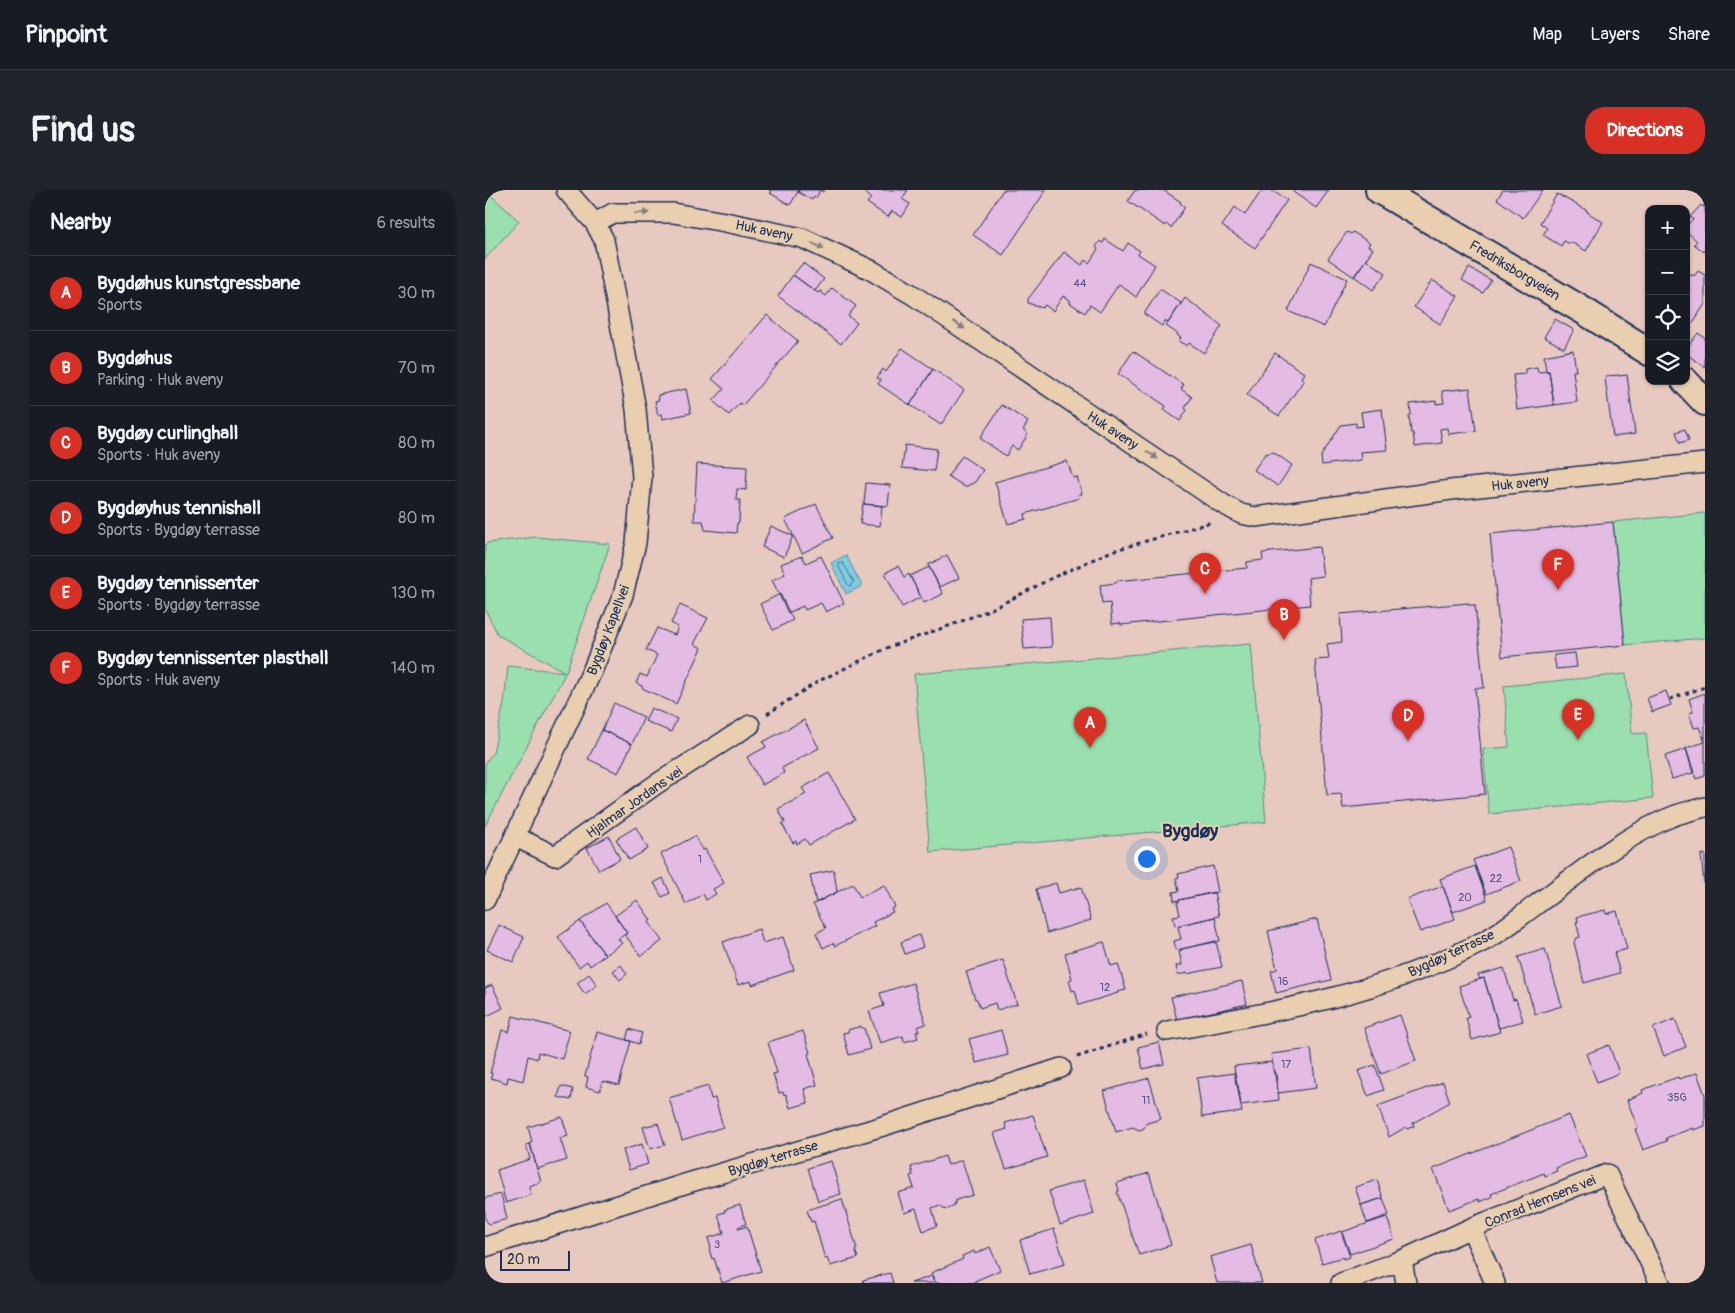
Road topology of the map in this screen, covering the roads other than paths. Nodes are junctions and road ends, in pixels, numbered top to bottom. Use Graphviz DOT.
graph roads {
  1 [pos="566,190"];
  2 [pos="1379,190"];
  3 [pos="595,223"];
  4 [pos="1645,349"];
  5 [pos="1689,385"];
  6 [pos="1705,402"];
  7 [pos="1705,463"];
  8 [pos="751,725"];
  9 [pos="1705,807"];
  10 [pos="516,837"];
  11 [pos="485,900"];
  12 [pos="1167,1031"];
  13 [pos="1061,1068"];
  14 [pos="1471,1228"];
  15 [pos="485,1247"];
  16 [pos="1403,1260"];
  17 [pos="1341,1283"];
  18 [pos="1406,1283"];
  19 [pos="1495,1283"];
  20 [pos="1660,1283"];
  1 -- 3 [label="street"];
  2 -- 4 [label="street, Fredriksborgveien"];
  3 -- 7 [label="street, Huk aveny, one-way"];
  3 -- 10 [label="street, Bygdøy Kapellvei"];
  5 -- 6 [label="street"];
  8 -- 10 [label="street, Hjalmar Jordans vei"];
  9 -- 12 [label="street, Bygdøy terrasse"];
  10 -- 11 [label="street, Bygdøy Kapellvei"];
  13 -- 15 [label="street, Bygdøy terrasse"];
  14 -- 16 [label="street, Conrad Hemsens vei"];
  14 -- 19 [label="street, Conrad Hemsens vei"];
  14 -- 20 [label="street, Conrad Hemsens vei"];
  16 -- 17 [label="street, Conrad Hemsens vei"];
  16 -- 18 [label="street"];
}
